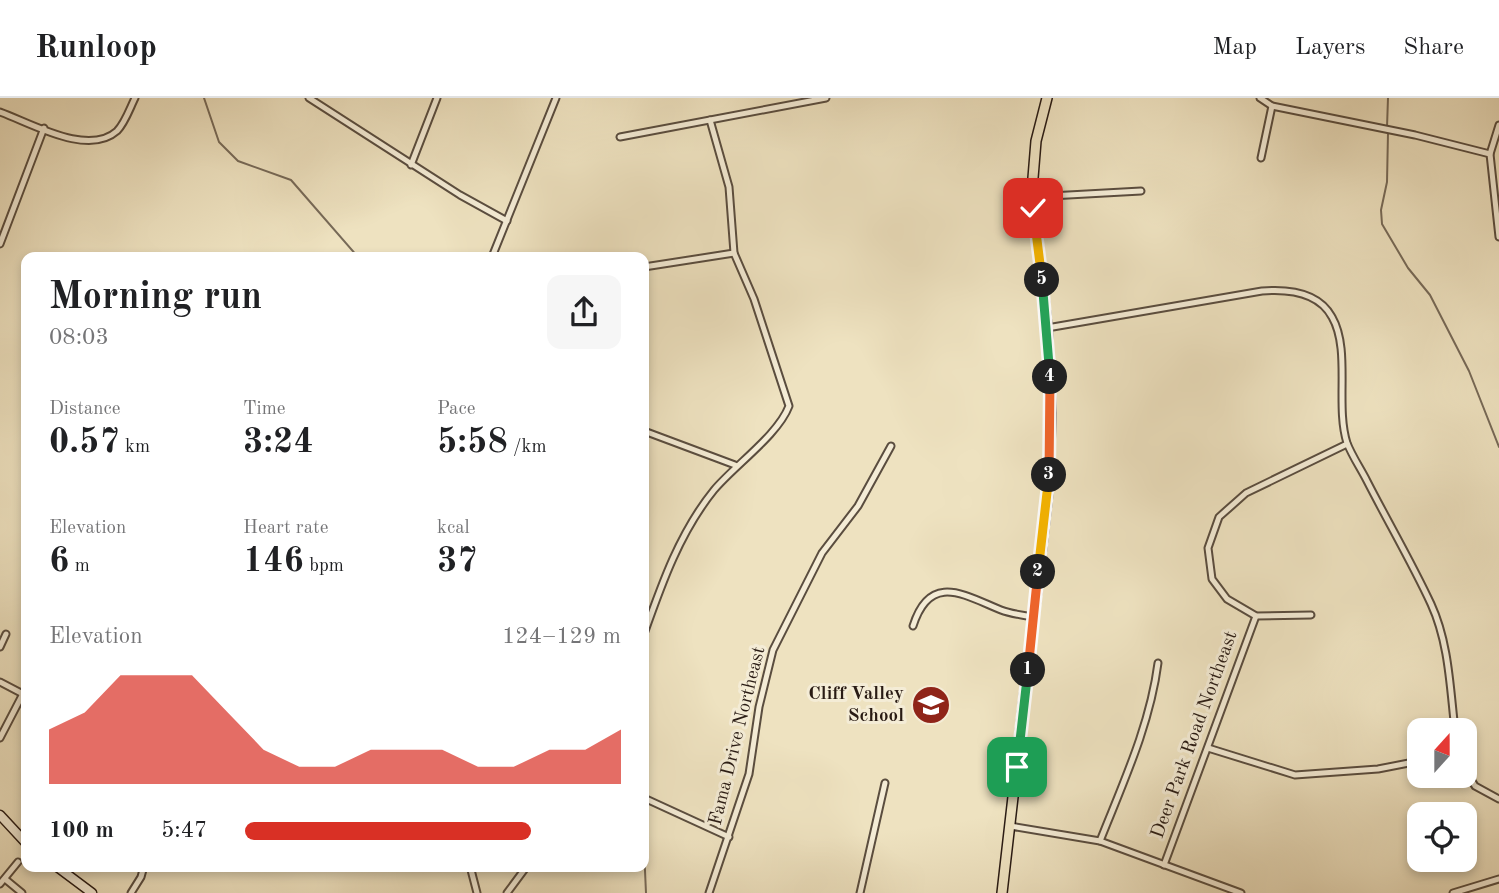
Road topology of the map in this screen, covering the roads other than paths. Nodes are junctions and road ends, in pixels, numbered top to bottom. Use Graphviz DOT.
graph roads {
  1 [pos="135,98"];
  2 [pos="309,98"];
  3 [pos="436,98"];
  4 [pos="556,98"];
  5 [pos="826,98"];
  6 [pos="1047,98"];
  7 [pos="1260,98"];
  8 [pos="316,100"];
  9 [pos="1272,106"];
  10 [pos="0,112"];
  11 [pos="710,120"];
  12 [pos="1499,125"];
  13 [pos="44,128"];
  14 [pos="620,137"];
  15 [pos="1490,154"];
  16 [pos="1261,158"];
  17 [pos="411,165"];
  18 [pos="1141,191"];
  19 [pos="1032,197"];
  20 [pos="507,221"];
  21 [pos="1499,237"];
  22 [pos="0,244"];
  23 [pos="494,252"];
  24 [pos="734,253"];
  25 [pos="649,266"];
  26 [pos="1047,328"];
  27 [pos="649,432"];
  28 [pos="1348,444"];
  29 [pos="891,446"];
  30 [pos="735,465"];
  31 [pos="1311,615"];
  32 [pos="1256,616"];
  33 [pos="1033,617"];
  34 [pos="649,621"];
  35 [pos="913,626"];
  36 [pos="6,634"];
  37 [pos="0,647"];
  38 [pos="1158,663"];
  39 [pos="0,682"];
  40 [pos="21,690"];
  41 [pos="21,697"];
  42 [pos="1454,718"];
  43 [pos="0,738"];
  44 [pos="1208,748"];
  45 [pos="1407,763"];
  46 [pos="885,783"];
  47 [pos="1477,787"];
  48 [pos="1499,799"];
  49 [pos="649,800"];
  50 [pos="0,815"];
  51 [pos="1010,826"];
  52 [pos="729,837"];
  53 [pos="21,838"];
  54 [pos="1100,841"];
  55 [pos="18,862"];
  56 [pos="1164,865"];
  57 [pos="64,872"];
  58 [pos="142,872"];
  59 [pos="472,872"];
  60 [pos="523,872"];
  61 [pos="1499,879"];
  62 [pos="2,881"];
  63 [pos="22,893"];
  64 [pos="92,893"];
  65 [pos="131,893"];
  66 [pos="477,893"];
  67 [pos="507,893"];
  68 [pos="709,893"];
  69 [pos="860,893"];
  70 [pos="1002,893"];
  71 [pos="1241,893"];
  72 [pos="1453,893"];
  1 -- 13 [label="street"];
  2 -- 8 [label="street"];
  3 -- 17 [label="street"];
  4 -- 20 [label="street"];
  5 -- 11 [label="street"];
  6 -- 19 [label="main road"];
  7 -- 9 [label="street"];
  8 -- 17 [label="street"];
  9 -- 15 [label="street"];
  9 -- 16 [label="street"];
  10 -- 13 [label="street"];
  11 -- 14 [label="street"];
  11 -- 24 [label="street"];
  12 -- 15 [label="street"];
  13 -- 22 [label="street"];
  15 -- 21 [label="street"];
  17 -- 20 [label="street"];
  18 -- 19 [label="street"];
  19 -- 26 [label="main road"];
  20 -- 23 [label="street"];
  24 -- 25 [label="street"];
  24 -- 30 [label="street"];
  26 -- 28 [label="street"];
  26 -- 33 [label="main road"];
  27 -- 30 [label="street"];
  28 -- 32 [label="street"];
  28 -- 42 [label="street"];
  29 -- 52 [label="street, Fama Drive Northeast"];
  30 -- 34 [label="street"];
  31 -- 32 [label="street"];
  32 -- 44 [label="street, Deer Park Road Northeast"];
  33 -- 35 [label="street"];
  33 -- 51 [label="main road"];
  36 -- 37 [label="street"];
  38 -- 54 [label="street"];
  39 -- 40 [label="street"];
  41 -- 43 [label="street"];
  44 -- 45 [label="street"];
  44 -- 56 [label="street, Deer Park Road Northeast"];
  46 -- 69 [label="street"];
  47 -- 48 [label="street"];
  49 -- 52 [label="street"];
  50 -- 53 [label="main road"];
  51 -- 54 [label="street"];
  51 -- 70 [label="main road"];
  52 -- 68 [label="street, Fama Drive Northeast"];
  54 -- 56 [label="street"];
  55 -- 62 [label="street"];
  56 -- 71 [label="street"];
  57 -- 64 [label="main road"];
  58 -- 65 [label="street"];
  59 -- 66 [label="street"];
  60 -- 67 [label="street"];
  61 -- 72 [label="street"];
  62 -- 63 [label="street"];
}
